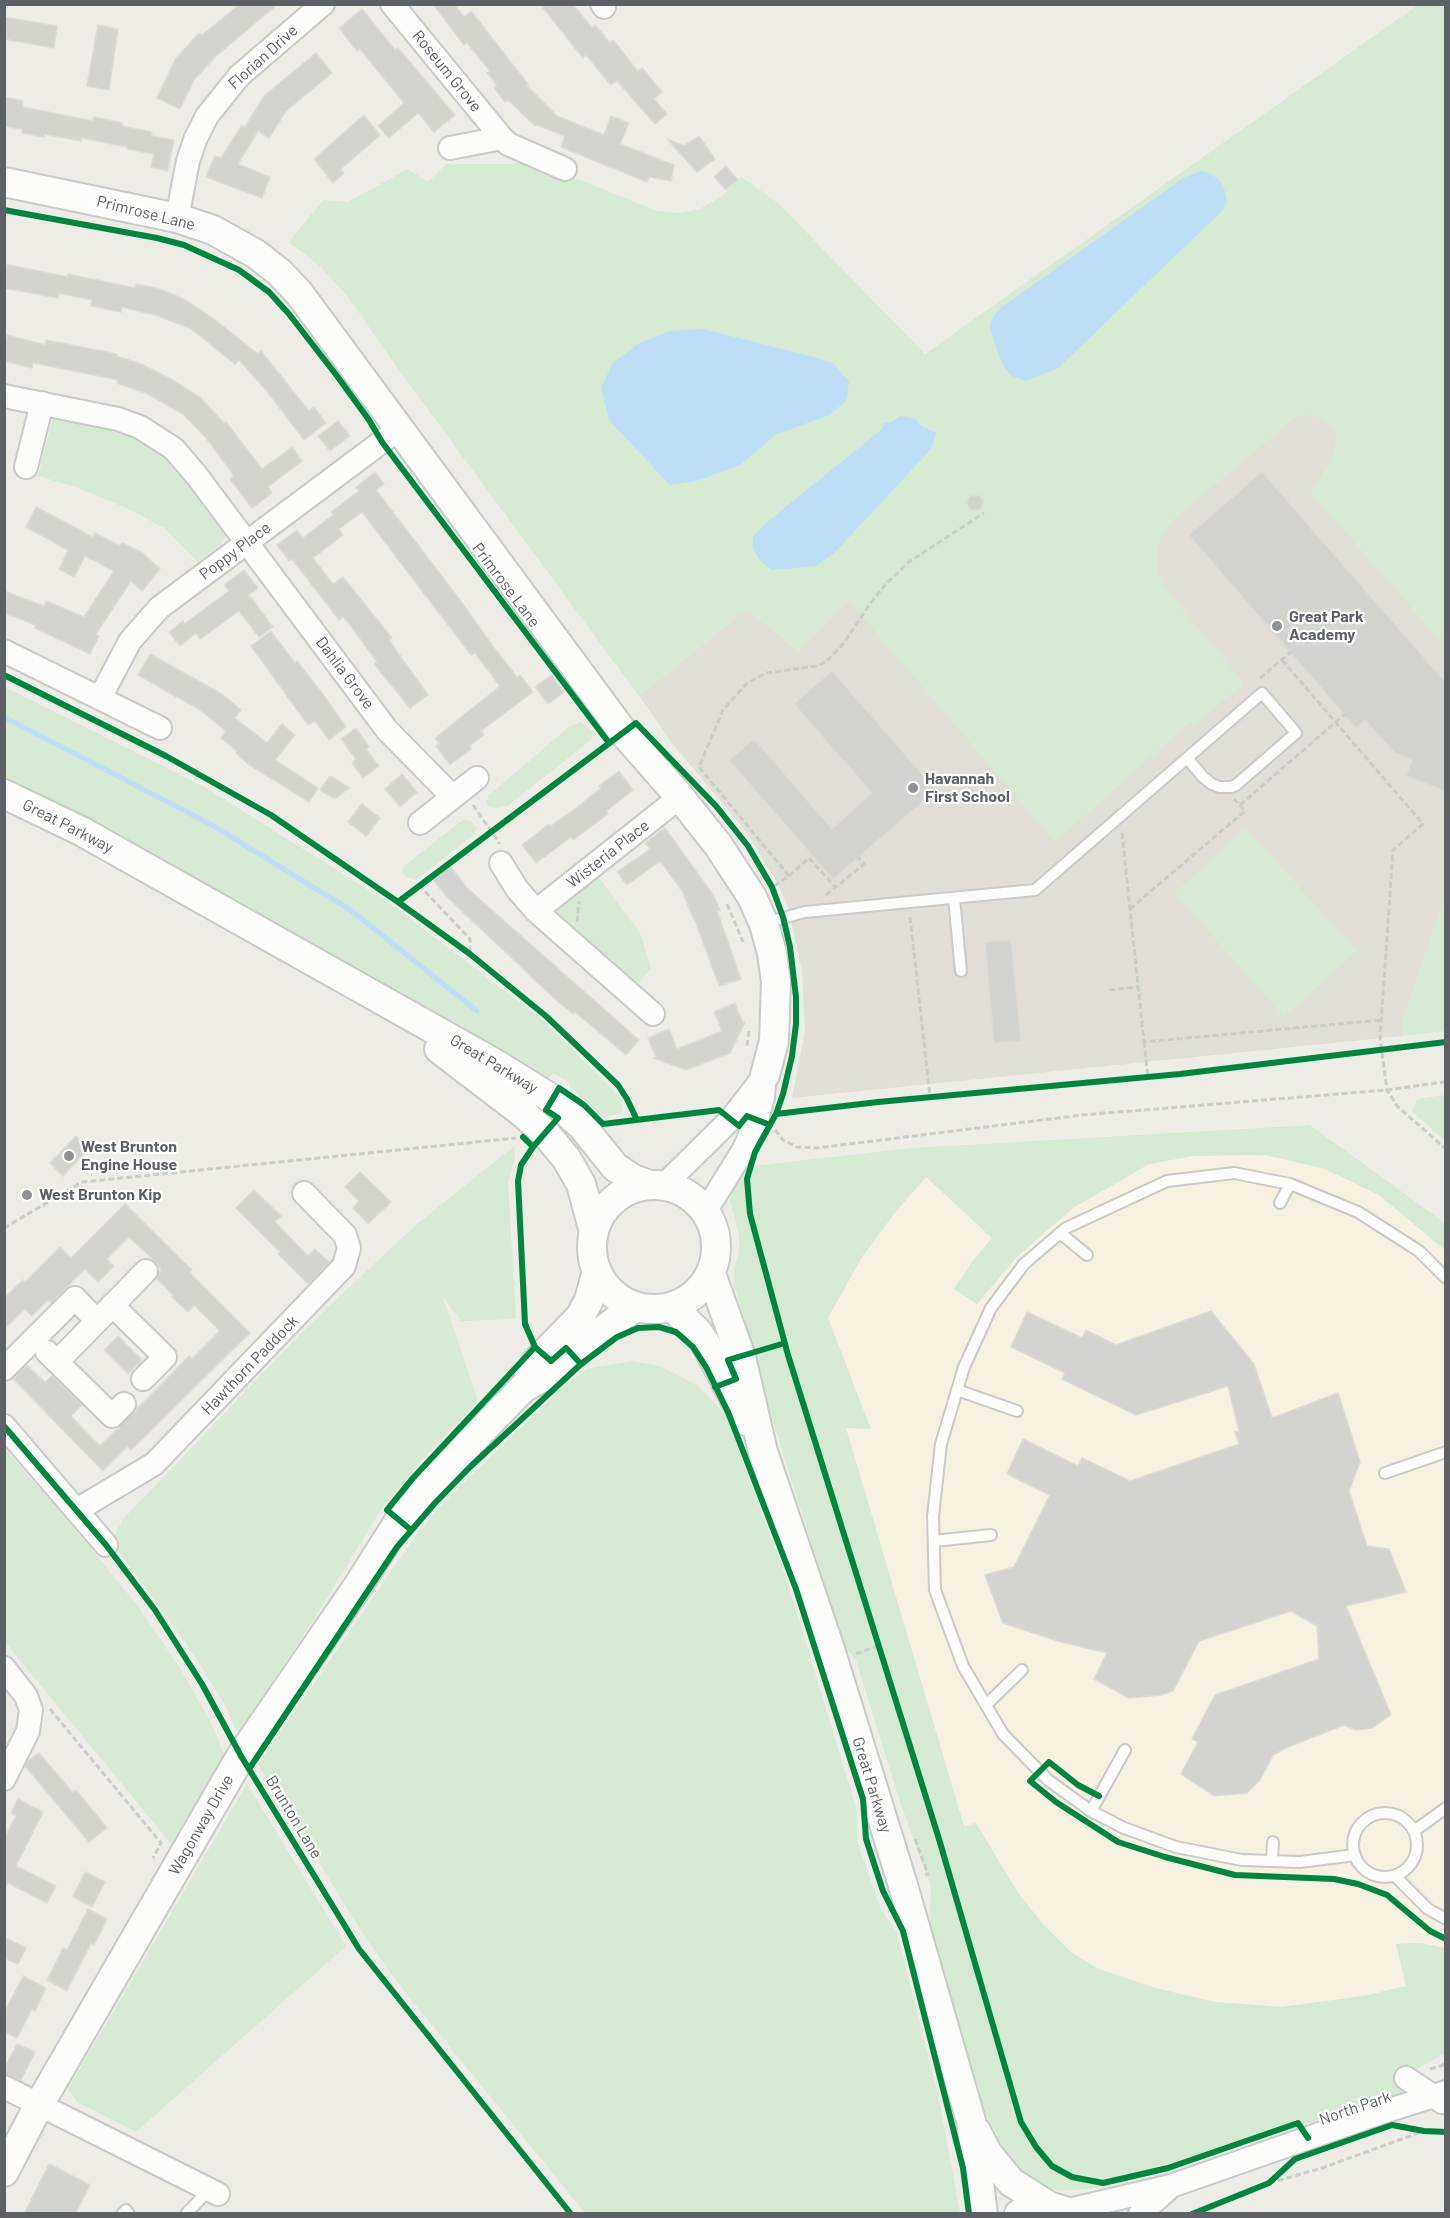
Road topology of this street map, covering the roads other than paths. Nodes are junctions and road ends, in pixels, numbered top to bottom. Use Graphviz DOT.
graph roads {
  1 [pos="323,4"];
  2 [pos="392,4"];
  3 [pos="502,138"];
  4 [pos="450,148"];
  5 [pos="565,169"];
  6 [pos="4,182"];
  7 [pos="177,218"];
  8 [pos="4,396"];
  9 [pos="42,403"];
  10 [pos="399,429"];
  11 [pos="26,467"];
  12 [pos="247,542"];
  13 [pos="4,651"];
  14 [pos="100,698"];
  15 [pos="160,728"];
  16 [pos="1187,758"];
  17 [pos="4,794"];
  18 [pos="680,797"];
  19 [pos="420,823"];
  20 [pos="501,863"];
  21 [pos="954,898"];
  22 [pos="536,911"];
  23 [pos="774,921"];
  24 [pos="321,964"];
  25 [pos="961,970"];
  26 [pos="653,1014"];
  27 [pos="765,1076"];
  28 [pos="1290,1184"];
  29 [pos="656,1185"];
  30 [pos="304,1193"];
  31 [pos="1280,1203"];
  32 [pos="705,1212"];
  33 [pos="594,1232"];
  34 [pos="1060,1233"];
  35 [pos="1087,1255"];
  36 [pos="146,1271"];
  37 [pos="597,1271"];
  38 [pos="711,1274"];
  39 [pos="1446,1278"];
  40 [pos="672,1307"];
  41 [pos="635,1308"];
  42 [pos="105,1313"];
  43 [pos="34,1340"];
  44 [pos="57,1362"];
  45 [pos="4,1369"];
  46 [pos="143,1379"];
  47 [pos="523,1388"];
  48 [pos="957,1390"];
  49 [pos="124,1404"];
  50 [pos="1017,1411"];
  51 [pos="4,1426"];
  52 [pos="763,1452"];
  53 [pos="1446,1452"];
  54 [pos="1385,1473"];
  55 [pos="77,1510"];
  56 [pos="991,1535"];
  57 [pos="934,1541"];
  58 [pos="106,1545"];
  59 [pos="4,1668"];
  60 [pos="1022,1670"];
  61 [pos="986,1705"];
  62 [pos="1125,1750"];
  63 [pos="4,1779"];
  64 [pos="1446,1808"];
  65 [pos="1091,1811"];
  66 [pos="1414,1831"];
  67 [pos="1274,1842"];
  68 [pos="1355,1855"];
  69 [pos="1272,1861"];
  70 [pos="1395,1876"];
  71 [pos="1446,1919"];
  72 [pos="1406,2078"];
  73 [pos="4,2087"];
  74 [pos="1441,2098"];
  75 [pos="39,2105"];
  76 [pos="970,2121"];
  77 [pos="4,2172"];
  78 [pos="1171,2186"];
  79 [pos="213,2192"];
  80 [pos="1064,2210"];
  81 [pos="122,2214"];
  82 [pos="129,2214"];
  83 [pos="186,2214"];
  84 [pos="982,2214"];
  85 [pos="1019,2214"];
  86 [pos="1140,2214"];
  1 -- 7 [label="street, Florian Drive"];
  2 -- 3 [label="street, Roseum Grove"];
  3 -- 4 [label="street"];
  3 -- 5 [label="street, Roseum Grove"];
  6 -- 7 [label="street, Primrose Lane"];
  7 -- 10 [label="street, Primrose Lane"];
  8 -- 9 [label="street, Dahlia Grove"];
  9 -- 11 [label="street"];
  9 -- 12 [label="street, Dahlia Grove"];
  10 -- 12 [label="street, Poppy Place"];
  10 -- 18 [label="street, Primrose Lane"];
  12 -- 14 [label="street, Poppy Place"];
  12 -- 19 [label="street, Dahlia Grove"];
  13 -- 14 [label="street"];
  14 -- 15 [label="street"];
  16 -- 16 [label="lane"];
  16 -- 21 [label="lane"];
  17 -- 24 [label="street, Great Parkway"];
  18 -- 22 [label="street, Wisteria Place"];
  18 -- 23 [label="street, Primrose Lane"];
  20 -- 22 [label="street"];
  21 -- 23 [label="lane"];
  21 -- 25 [label="lane"];
  22 -- 26 [label="street"];
  23 -- 27 [label="street, Primrose Lane"];
  24 -- 29 [label="street, Great Parkway"];
  24 -- 33 [label="street, Great Parkway"];
  27 -- 29 [label="street, Primrose Lane"];
  27 -- 32 [label="street, Primrose Lane"];
  28 -- 31 [label="lane"];
  28 -- 34 [label="lane"];
  28 -- 39 [label="lane"];
  29 -- 32 [label="street, Great Parkway"];
  29 -- 33 [label="street"];
  30 -- 55 [label="street, Hawthorn Paddock"];
  32 -- 38 [label="street, Great Parkway"];
  33 -- 37 [label="street, Great Parkway"];
  34 -- 35 [label="lane"];
  34 -- 48 [label="lane"];
  36 -- 42 [label="street"];
  37 -- 41 [label="street, Great Parkway"];
  37 -- 47 [label="street, Wagonway Drive"];
  38 -- 40 [label="street"];
  38 -- 52 [label="street, Great Parkway"];
  40 -- 41 [label="street"];
  40 -- 52 [label="street, Great Parkway"];
  41 -- 47 [label="street, Wagonway Drive"];
  42 -- 43 [label="street"];
  42 -- 44 [label="street"];
  42 -- 46 [label="street"];
  43 -- 44 [label="street"];
  43 -- 45 [label="street"];
  44 -- 49 [label="street"];
  47 -- 75 [label="street, Wagonway Drive"];
  48 -- 50 [label="lane"];
  48 -- 57 [label="lane"];
  51 -- 55 [label="street"];
  52 -- 76 [label="street, Great Parkway"];
  53 -- 54 [label="lane"];
  55 -- 58 [label="street"];
  56 -- 57 [label="lane"];
  57 -- 61 [label="lane"];
  59 -- 63 [label="street"];
  60 -- 61 [label="lane"];
  61 -- 65 [label="lane"];
  62 -- 65 [label="lane"];
  64 -- 66 [label="lane"];
  65 -- 69 [label="lane"];
  66 -- 68 [label="lane"];
  66 -- 70 [label="lane"];
  67 -- 69 [label="lane"];
  68 -- 69 [label="lane"];
  68 -- 70 [label="lane"];
  70 -- 71 [label="lane"];
  72 -- 74 [label="street"];
  73 -- 75 [label="street"];
  74 -- 78 [label="street, North Park"];
  75 -- 77 [label="street, Wagonway Drive"];
  75 -- 79 [label="street"];
  76 -- 80 [label="street, Great Parkway"];
  76 -- 84 [label="street, Great Parkway"];
  78 -- 80 [label="street, North Park"];
  78 -- 86 [label="street, North Park"];
  79 -- 83 [label="lane"];
  80 -- 85 [label="street"];
  81 -- 82 [label="lane"];
}
